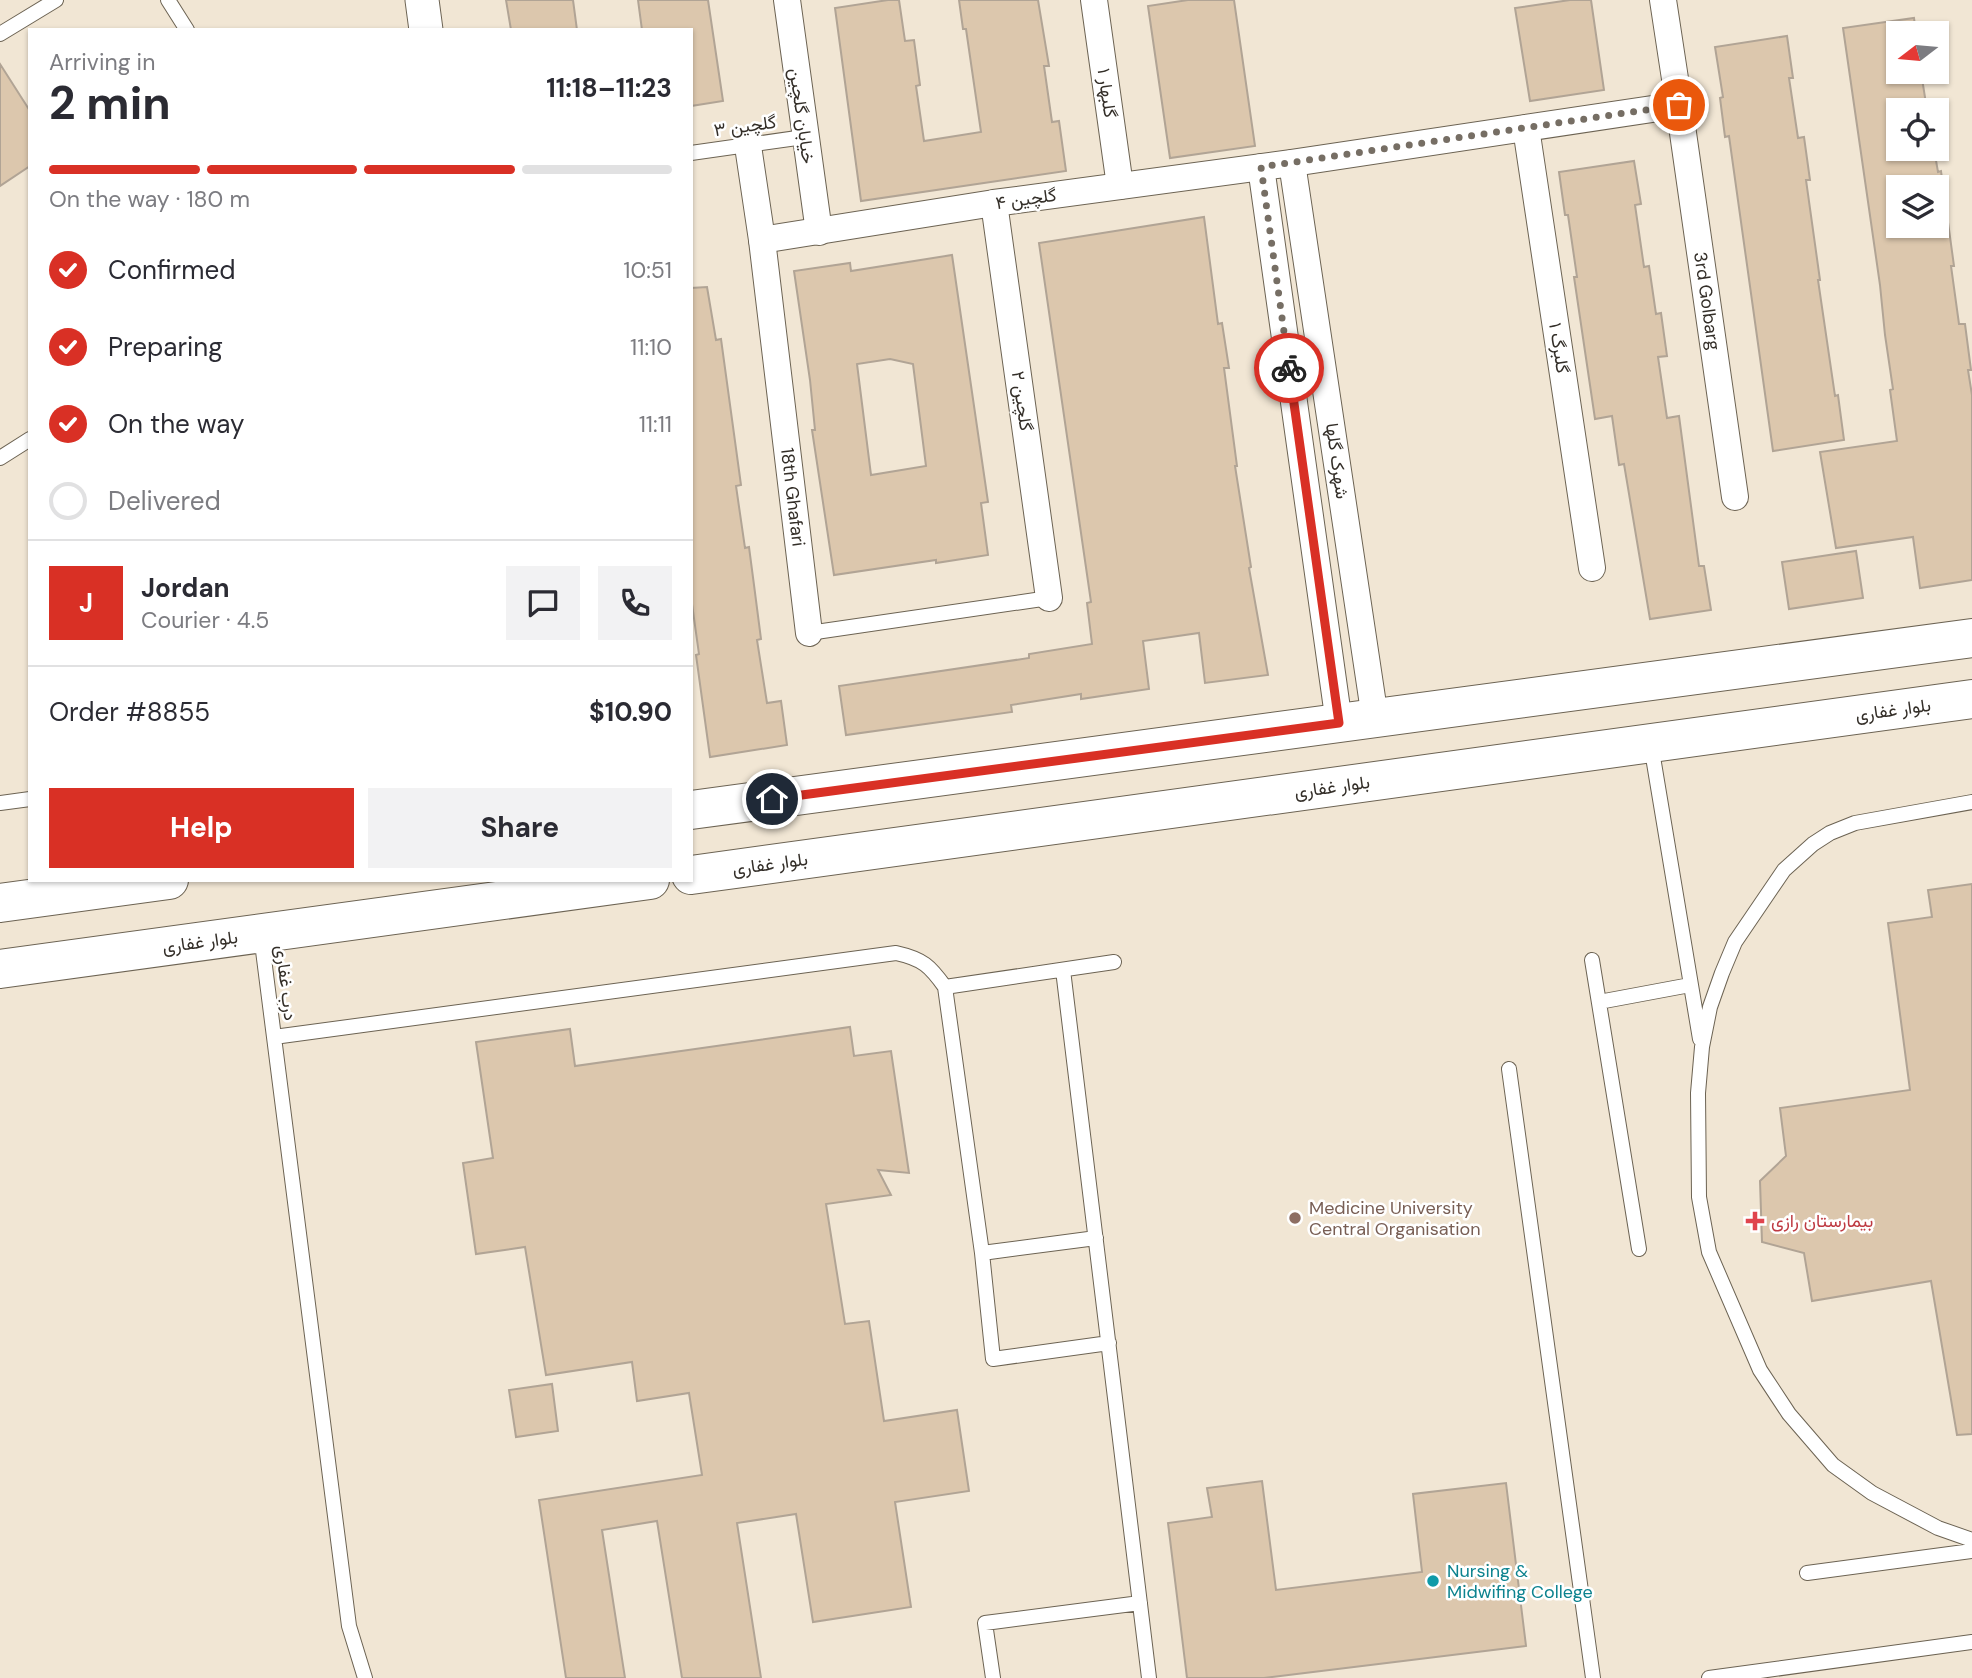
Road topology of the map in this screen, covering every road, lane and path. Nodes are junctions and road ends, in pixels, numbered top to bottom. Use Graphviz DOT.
graph roads {
  1 [pos="56,0"];
  2 [pos="168,0"];
  3 [pos="422,0"];
  4 [pos="787,0"];
  5 [pos="1094,0"];
  6 [pos="1664,0"];
  7 [pos="186,28"];
  8 [pos="426,28"];
  9 [pos="0,34"];
  10 [pos="1679,105"];
  11 [pos="1526,128"];
  12 [pos="804,136"];
  13 [pos="748,146"];
  14 [pos="693,153"];
  15 [pos="1292,163"];
  16 [pos="1261,167"];
  17 [pos="1120,186"];
  18 [pos="994,203"];
  19 [pos="819,232"];
  20 [pos="762,240"];
  21 [pos="28,440"];
  22 [pos="0,458"];
  23 [pos="1735,496"];
  24 [pos="1592,568"];
  25 [pos="1049,598"];
  26 [pos="808,633"];
  27 [pos="1972,638"];
  28 [pos="1972,699"];
  29 [pos="1357,720"];
  30 [pos="1651,743"];
  31 [pos="28,799"];
  32 [pos="0,803"];
  33 [pos="1972,803"];
  34 [pos="693,810"];
  35 [pos="693,875"];
  36 [pos="154,882"];
  37 [pos="636,882"];
  38 [pos="0,903"];
  39 [pos="260,934"];
  40 [pos="1592,960"];
  41 [pos="1114,962"];
  42 [pos="0,969"];
  43 [pos="1062,970"];
  44 [pos="1690,985"];
  45 [pos="945,987"];
  46 [pos="1599,1002"];
  47 [pos="274,1037"];
  48 [pos="1702,1047"];
  49 [pos="1509,1069"];
  50 [pos="1096,1238"];
  51 [pos="1639,1249"];
  52 [pos="982,1253"];
  53 [pos="1109,1343"];
  54 [pos="1972,1540"];
  55 [pos="1972,1551"];
  56 [pos="1807,1573"];
  57 [pos="1140,1603"];
  58 [pos="1972,1642"];
  59 [pos="365,1678"];
  60 [pos="993,1678"];
  61 [pos="1149,1678"];
  62 [pos="1593,1678"];
  63 [pos="1709,1678"];
  1 -- 9 [label="lane"];
  2 -- 7 [label="lane"];
  3 -- 8 [label="street"];
  4 -- 12 [label="street, خیابان گلچین"];
  5 -- 17 [label="street, گلبهار ۱"];
  6 -- 10 [label="street, 3rd Golbarg"];
  10 -- 11 [label="street, گلچین ۴"];
  10 -- 23 [label="street, 3rd Golbarg"];
  11 -- 15 [label="street, گلچین ۴"];
  11 -- 24 [label="street, گلبرگ ۱"];
  12 -- 13 [label="lane, گلچین ۳"];
  12 -- 19 [label="street, خیابان گلچین"];
  13 -- 14 [label="lane, گلچین ۳"];
  13 -- 20 [label="street"];
  15 -- 16 [label="street, گلچین ۴"];
  15 -- 29 [label="street, شهرک گلها"];
  16 -- 17 [label="street, گلچین ۴"];
  16 -- 29 [label="street, شهرک گلها"];
  17 -- 18 [label="street, گلچین ۴"];
  18 -- 19 [label="street, گلچین ۴"];
  18 -- 25 [label="street, گلچین ۲"];
  19 -- 20 [label="street, گلچین ۴"];
  20 -- 26 [label="street, 18th Ghafari"];
  21 -- 22 [label="lane"];
  25 -- 26 [label="lane"];
  27 -- 29 [label="main road"];
  28 -- 30 [label="main road, بلوار غفاری"];
  29 -- 34 [label="main road"];
  30 -- 35 [label="main road, بلوار غفاری"];
  30 -- 44 [label="lane"];
  31 -- 32 [label="lane"];
  33 -- 48 [label="lane"];
  36 -- 38 [label="main road"];
  37 -- 39 [label="main road, بلوار غفاری"];
  39 -- 42 [label="main road, بلوار غفاری"];
  39 -- 47 [label="lane, درب غفاری"];
  40 -- 46 [label="lane"];
  41 -- 43 [label="lane"];
  43 -- 45 [label="lane"];
  43 -- 50 [label="lane"];
  44 -- 46 [label="lane"];
  44 -- 48 [label="lane"];
  45 -- 47 [label="lane"];
  45 -- 52 [label="lane"];
  46 -- 51 [label="lane"];
  47 -- 59 [label="lane, درب غفاری"];
  48 -- 54 [label="lane"];
  49 -- 62 [label="lane"];
  50 -- 52 [label="lane"];
  50 -- 53 [label="lane"];
  52 -- 53 [label="lane"];
  53 -- 57 [label="lane"];
  55 -- 56 [label="lane"];
  57 -- 60 [label="lane"];
  57 -- 61 [label="lane"];
  58 -- 63 [label="lane"];
}
